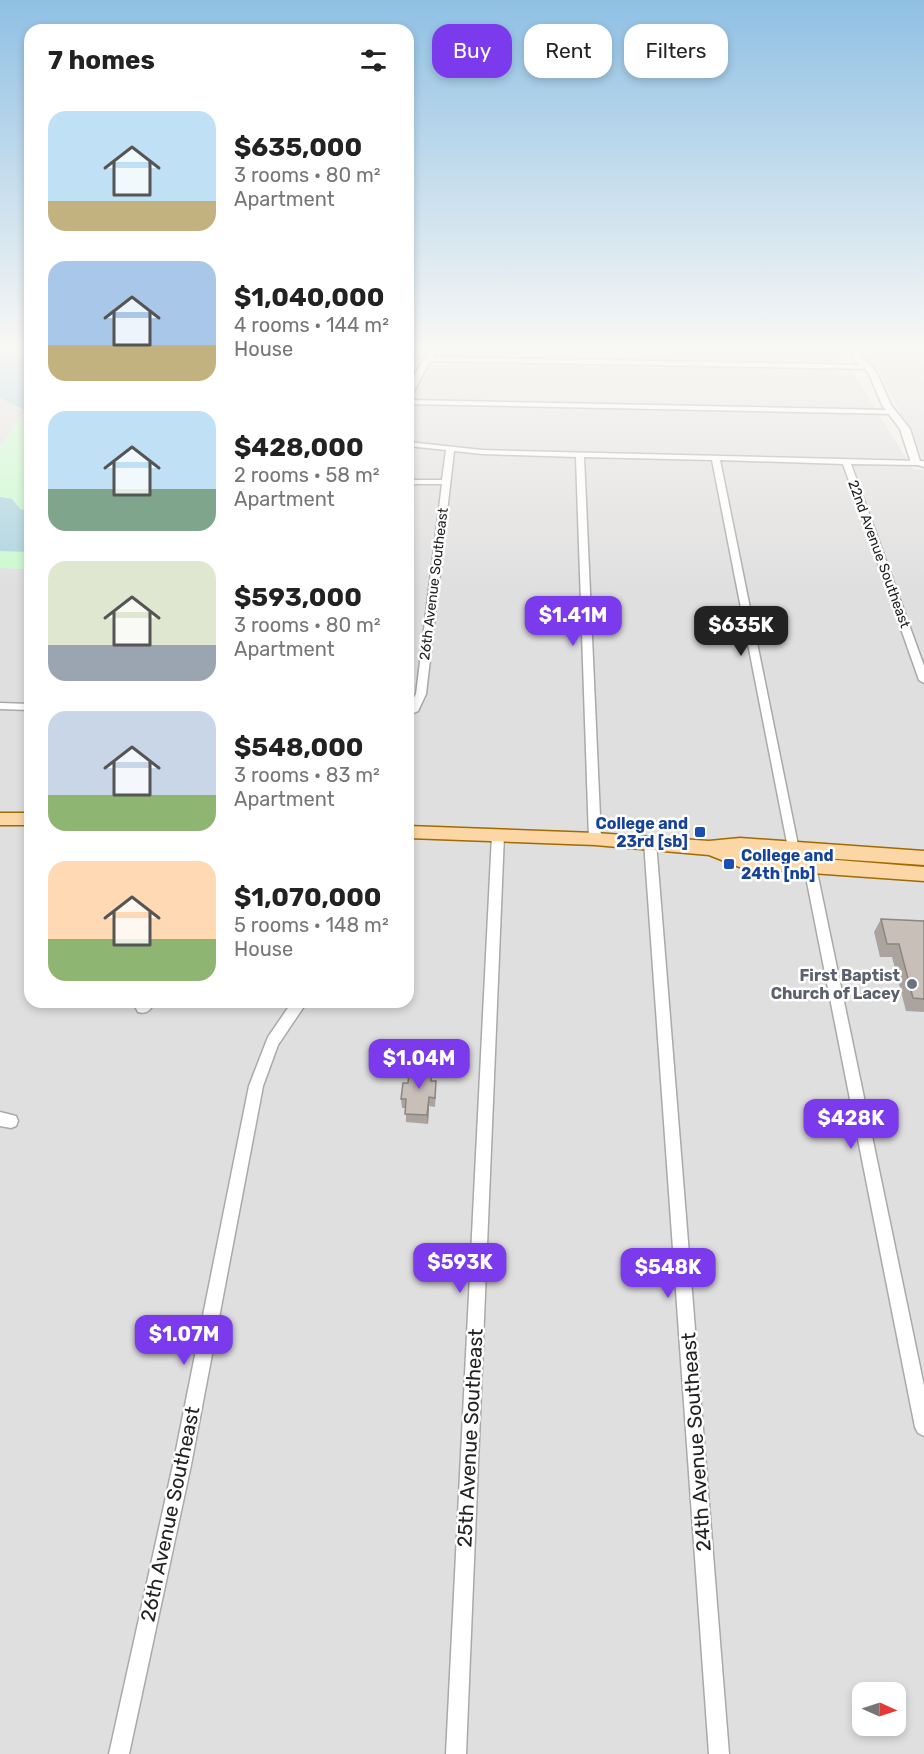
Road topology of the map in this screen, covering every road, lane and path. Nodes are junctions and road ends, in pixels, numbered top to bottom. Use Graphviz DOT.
graph roads {
  1 [pos="904,428"];
  2 [pos="414,445"];
  3 [pos="450,449"];
  4 [pos="579,455"];
  5 [pos="716,458"];
  6 [pos="846,462"];
  7 [pos="920,464"];
  8 [pos="414,482"];
  9 [pos="447,482"];
  10 [pos="924,680"];
  11 [pos="0,706"];
  12 [pos="24,707"];
  13 [pos="414,709"];
  14 [pos="0,819"];
  15 [pos="24,819"];
  16 [pos="414,832"];
  17 [pos="498,835"];
  18 [pos="595,838"];
  19 [pos="650,842"];
  20 [pos="709,848"];
  21 [pos="793,850"];
  22 [pos="924,858"];
  23 [pos="810,867"];
  24 [pos="924,874"];
  25 [pos="295,1008"];
  26 [pos="924,1427"];
  27 [pos="119,1754"];
  28 [pos="456,1754"];
  29 [pos="719,1754"];
  1 -- 7 [label="street"];
  2 -- 3 [label="street"];
  3 -- 4 [label="street"];
  3 -- 9 [label="street, 26th Avenue Southeast"];
  4 -- 5 [label="street"];
  4 -- 18 [label="street"];
  5 -- 6 [label="street"];
  5 -- 21 [label="street"];
  6 -- 7 [label="street"];
  6 -- 10 [label="street, 22nd Avenue Southeast"];
  8 -- 9 [label="street"];
  9 -- 13 [label="street, 26th Avenue Southeast"];
  11 -- 12 [label="street"];
  14 -- 15 [label="main road"];
  16 -- 17 [label="main road"];
  17 -- 18 [label="main road"];
  17 -- 28 [label="street, 25th Avenue Southeast"];
  18 -- 19 [label="main road"];
  19 -- 20 [label="main road"];
  19 -- 29 [label="street, 24th Avenue Southeast"];
  20 -- 21 [label="main road"];
  20 -- 23 [label="main road"];
  21 -- 22 [label="main road"];
  23 -- 24 [label="main road"];
  23 -- 26 [label="street"];
  25 -- 27 [label="street, 26th Avenue Southeast"];
}
